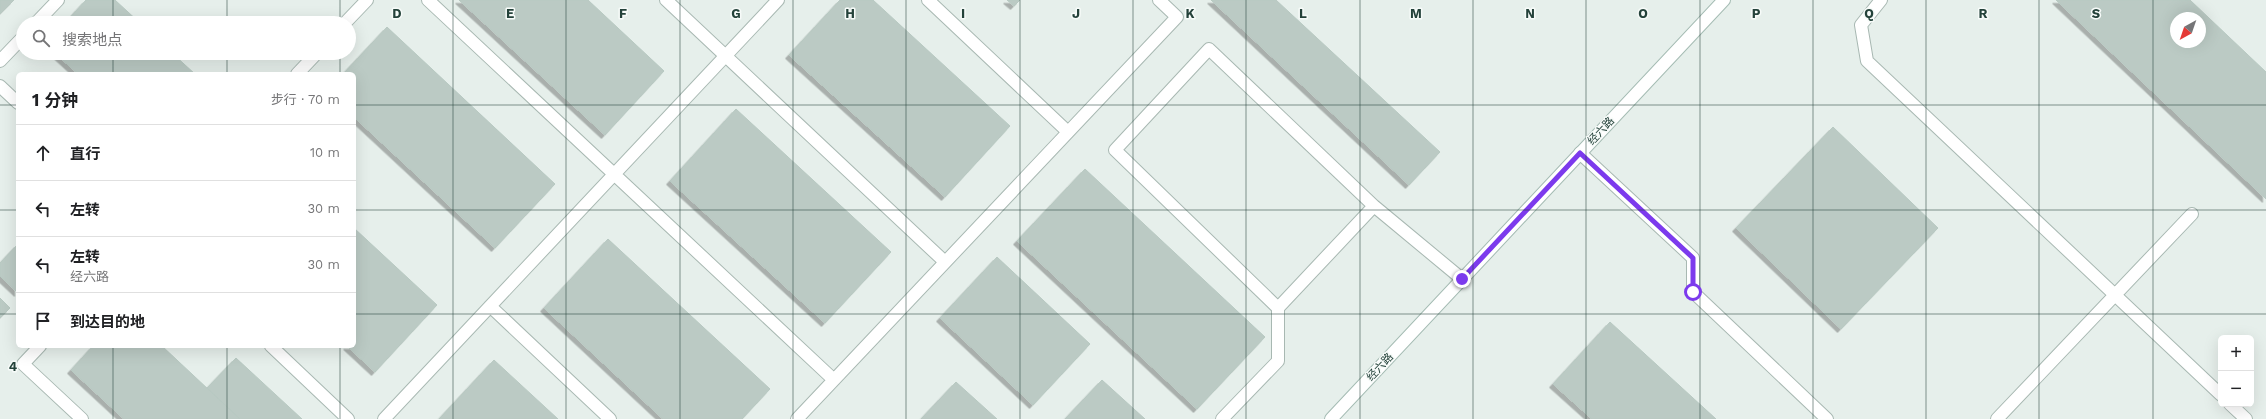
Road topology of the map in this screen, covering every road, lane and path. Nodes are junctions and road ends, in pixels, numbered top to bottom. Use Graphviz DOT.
graph roads {
  1 [pos="58,0"];
  2 [pos="367,0"];
  3 [pos="428,0"];
  4 [pos="666,0"];
  5 [pos="778,0"];
  6 [pos="928,0"];
  7 [pos="1159,0"];
  8 [pos="1724,0"];
  9 [pos="1881,0"];
  10 [pos="43,16"];
  11 [pos="352,16"];
  12 [pos="16,44"];
  13 [pos="725,56"];
  14 [pos="310,60"];
  15 [pos="0,61"];
  16 [pos="299,72"];
  17 [pos="0,86"];
  18 [pos="16,101"];
  19 [pos="1068,132"];
  20 [pos="1580,153"];
  21 [pos="614,174"];
  22 [pos="1374,206"];
  23 [pos="2192,214"];
  24 [pos="945,262"];
  25 [pos="1462,279"];
  26 [pos="2114,295"];
  27 [pos="490,306"];
  28 [pos="1278,308"];
  29 [pos="38,348"];
  30 [pos="273,348"];
  31 [pos="834,380"];
  32 [pos="2218,392"];
  33 [pos="2233,407"];
  34 [pos="82,419"];
  35 [pos="348,419"];
  36 [pos="384,419"];
  37 [pos="610,419"];
  38 [pos="797,419"];
  39 [pos="1222,419"];
  40 [pos="1331,419"];
  41 [pos="1827,419"];
  42 [pos="1996,419"];
  43 [pos="2246,419"];
  1 -- 10 [label="street"];
  2 -- 11 [label="street"];
  3 -- 21 [label="street"];
  4 -- 13 [label="street"];
  5 -- 13 [label="street"];
  6 -- 19 [label="street"];
  7 -- 19 [label="street"];
  8 -- 20 [label="street, 经六路"];
  9 -- 26 [label="street"];
  12 -- 15 [label="street"];
  13 -- 21 [label="street"];
  13 -- 24 [label="street"];
  14 -- 16 [label="street"];
  17 -- 18 [label="street"];
  19 -- 24 [label="street"];
  20 -- 25 [label="street, 经六路"];
  20 -- 41 [label="street"];
  21 -- 27 [label="street"];
  21 -- 31 [label="street"];
  22 -- 25 [label="street"];
  22 -- 28 [label="street"];
  22 -- 28 [label="street"];
  23 -- 26 [label="street"];
  24 -- 31 [label="street"];
  25 -- 40 [label="street, 经六路"];
  26 -- 32 [label="street"];
  26 -- 42 [label="street"];
  27 -- 36 [label="street"];
  27 -- 37 [label="street"];
  28 -- 39 [label="street"];
  29 -- 34 [label="street"];
  30 -- 35 [label="street"];
  31 -- 38 [label="street"];
  33 -- 43 [label="street"];
}
